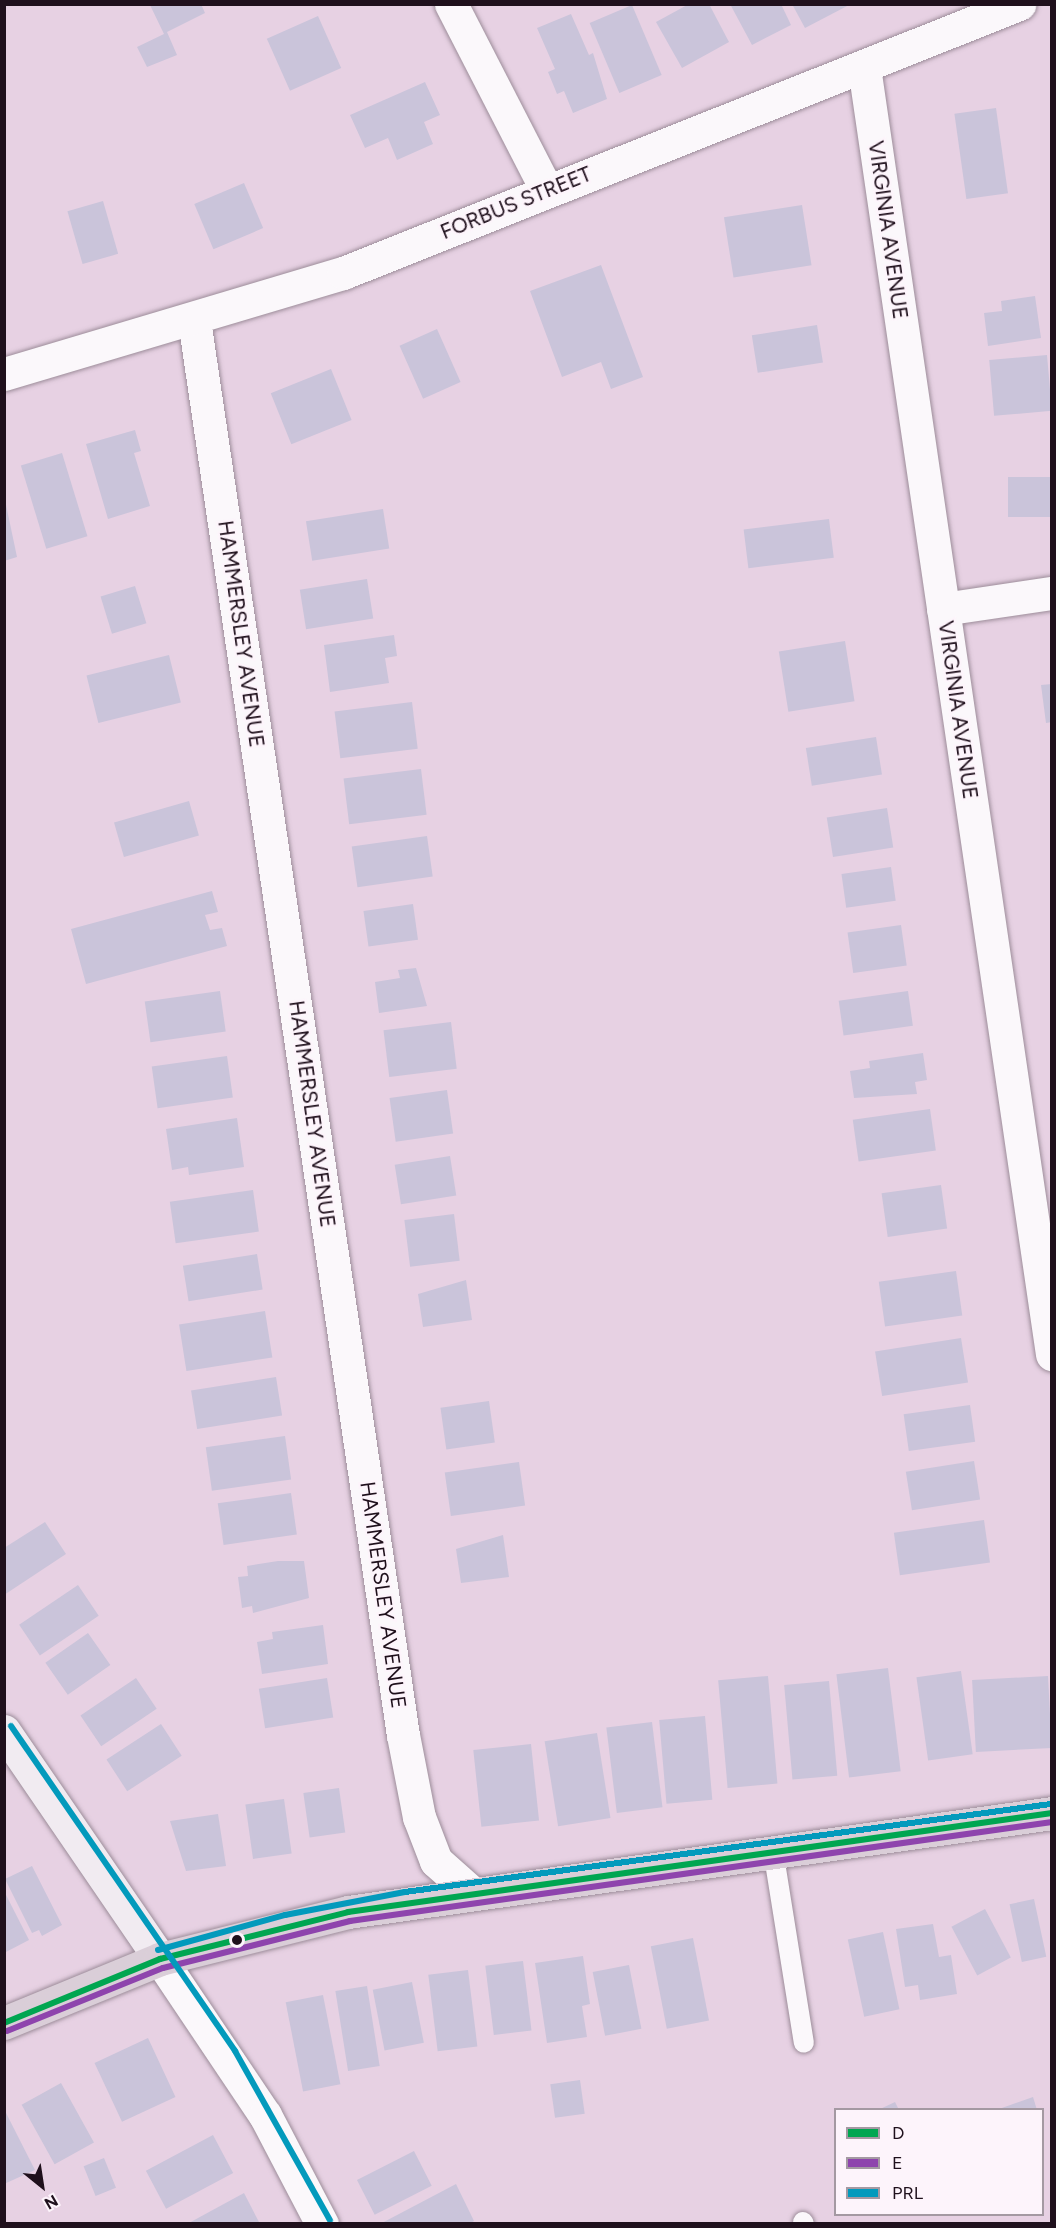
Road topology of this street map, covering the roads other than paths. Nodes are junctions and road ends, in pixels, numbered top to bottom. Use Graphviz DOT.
graph roads {
  1 [pos="451,4"];
  2 [pos="1018,4"];
  3 [pos="864,67"];
  4 [pos="546,189"];
  5 [pos="194,320"];
  6 [pos="4,374"];
  7 [pos="1052,593"];
  8 [pos="943,609"];
  9 [pos="1044,1249"];
  10 [pos="1052,1354"];
  11 [pos="4,1731"];
  12 [pos="1052,1813"];
  13 [pos="773,1850"];
  14 [pos="470,1891"];
  15 [pos="160,1959"];
  16 [pos="4,2023"];
  17 [pos="804,2043"];
  18 [pos="322,2223"];
  1 -- 4 [label="street"];
  2 -- 3 [label="street, FORBUS STREET"];
  3 -- 4 [label="street, FORBUS STREET"];
  3 -- 8 [label="street, VIRGINIA AVENUE"];
  4 -- 5 [label="street, FORBUS STREET"];
  5 -- 6 [label="street, FORBUS STREET"];
  5 -- 14 [label="street, HAMMERSLEY AVENUE"];
  7 -- 8 [label="street"];
  8 -- 9 [label="street, VIRGINIA AVENUE"];
  9 -- 10 [label="street, VIRGINIA AVENUE"];
  11 -- 15 [label="street"];
  12 -- 13 [label="highway"];
  13 -- 14 [label="highway"];
  13 -- 17 [label="lane"];
  14 -- 15 [label="highway"];
  15 -- 16 [label="highway"];
  15 -- 18 [label="street"];
}
